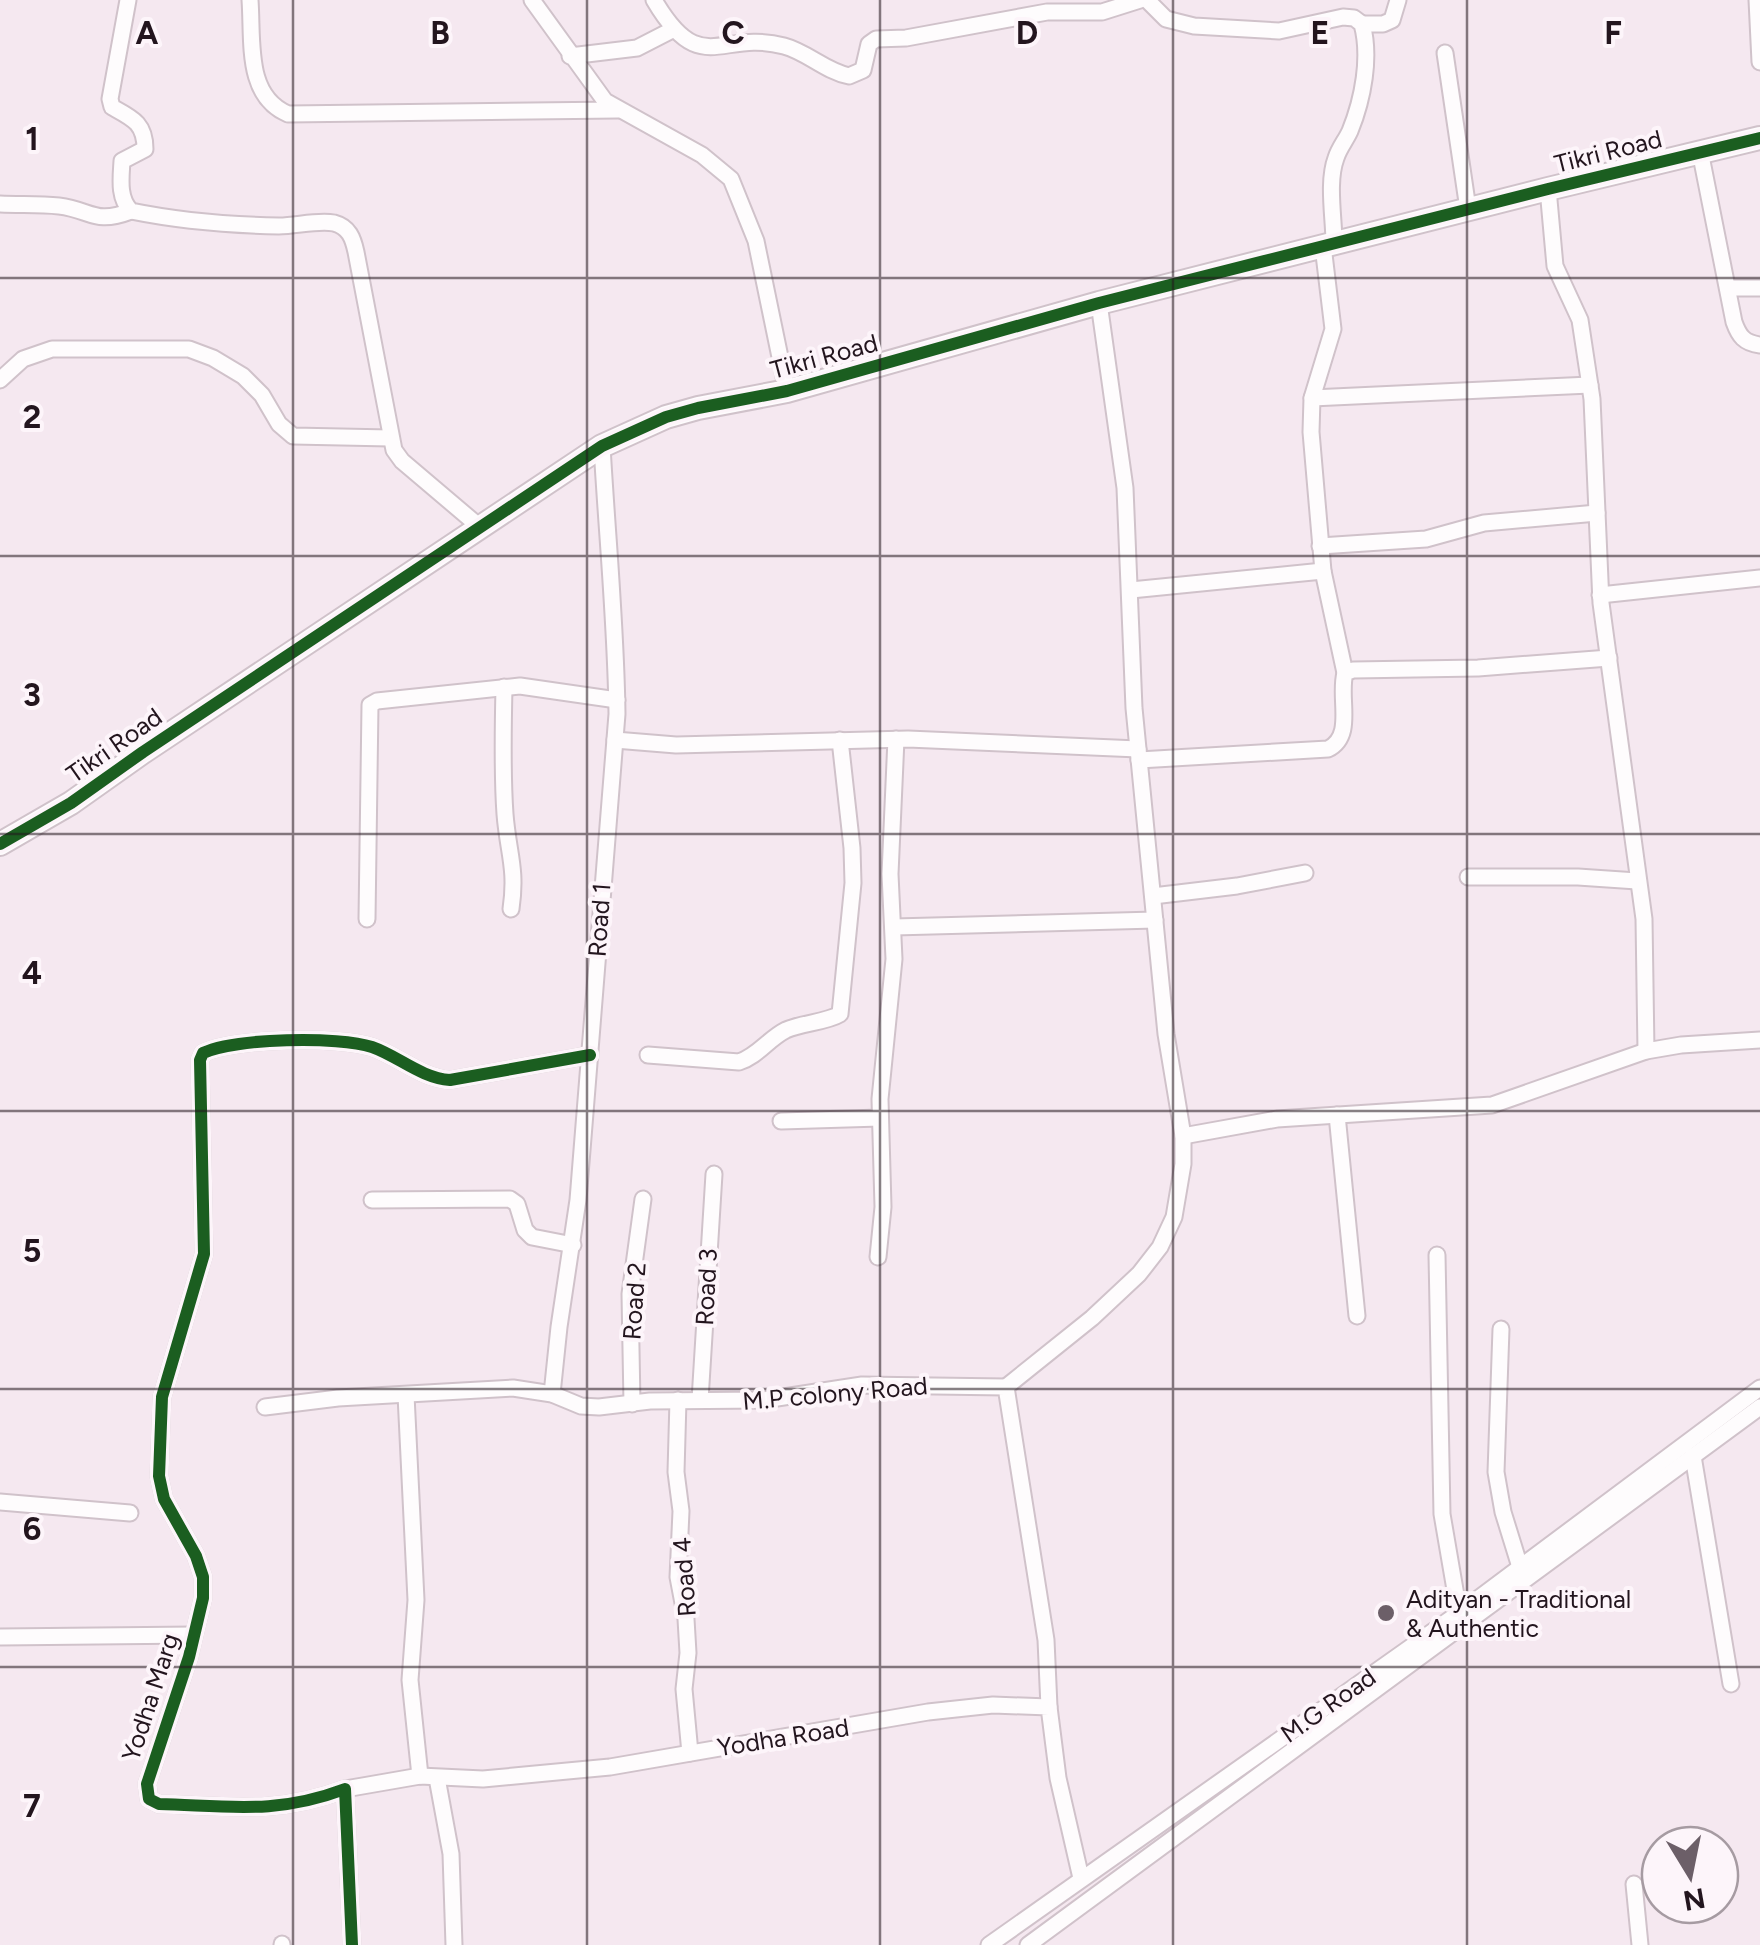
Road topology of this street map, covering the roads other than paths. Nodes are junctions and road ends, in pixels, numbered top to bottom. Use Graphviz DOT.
graph roads {
  1 [pos="128,0"];
  2 [pos="250,0"];
  3 [pos="532,0"];
  4 [pos="654,0"];
  5 [pos="1144,0"];
  6 [pos="1398,0"];
  7 [pos="1757,0"];
  8 [pos="1362,24"];
  9 [pos="674,30"];
  10 [pos="1444,53"];
  11 [pos="570,56"];
  12 [pos="1760,62"];
  13 [pos="618,110"];
  14 [pos="1760,138"];
  15 [pos="1700,152"];
  16 [pos="1548,188"];
  17 [pos="0,204"];
  18 [pos="1468,209"];
  19 [pos="131,212"];
  20 [pos="1329,245"];
  21 [pos="1728,288"];
  22 [pos="1760,288"];
  23 [pos="1099,304"];
  24 [pos="1760,344"];
  25 [pos="0,380"];
  26 [pos="1590,385"];
  27 [pos="787,391"];
  28 [pos="1312,398"];
  29 [pos="390,438"];
  30 [pos="602,446"];
  31 [pos="1597,513"];
  32 [pos="481,528"];
  33 [pos="1320,546"];
  34 [pos="1323,571"];
  35 [pos="1760,578"];
  36 [pos="1131,590"];
  37 [pos="1600,595"];
  38 [pos="1609,658"];
  39 [pos="1344,674"];
  40 [pos="504,687"];
  41 [pos="617,700"];
  42 [pos="616,740"];
  43 [pos="840,740"];
  44 [pos="896,740"];
  45 [pos="1138,755"];
  46 [pos="0,844"];
  47 [pos="1305,873"];
  48 [pos="1468,878"];
  49 [pos="1637,881"];
  50 [pos="1153,896"];
  51 [pos="511,909"];
  52 [pos="368,919"];
  53 [pos="1155,920"];
  54 [pos="894,928"];
  55 [pos="1760,1040"];
  56 [pos="1646,1052"];
  57 [pos="590,1055"];
  58 [pos="648,1055"];
  59 [pos="1337,1115"];
  60 [pos="880,1118"];
  61 [pos="781,1120"];
  62 [pos="1184,1136"];
  63 [pos="714,1174"];
  64 [pos="643,1199"];
  65 [pos="372,1200"];
  66 [pos="573,1245"];
  67 [pos="1437,1255"];
  68 [pos="878,1257"];
  69 [pos="1357,1316"];
  70 [pos="1501,1328"];
  71 [pos="1006,1387"];
  72 [pos="1760,1388"];
  73 [pos="552,1394"];
  74 [pos="406,1395"];
  75 [pos="678,1400"];
  76 [pos="700,1400"];
  77 [pos="632,1404"];
  78 [pos="265,1407"];
  79 [pos="1760,1407"];
  80 [pos="1694,1456"];
  81 [pos="0,1502"];
  82 [pos="130,1512"];
  83 [pos="1569,1539"];
  84 [pos="1520,1567"];
  85 [pos="1459,1613"];
  86 [pos="194,1635"];
  87 [pos="0,1637"];
  88 [pos="1731,1684"];
  89 [pos="1049,1706"];
  90 [pos="690,1753"];
  91 [pos="429,1777"];
  92 [pos="344,1789"];
  93 [pos="1081,1878"];
  94 [pos="1634,1884"];
  95 [pos="352,1945"];
  96 [pos="454,1945"];
  97 [pos="989,1945"];
  98 [pos="1028,1945"];
  99 [pos="1640,1945"];
  1 -- 19 [label="street"];
  2 -- 13 [label="street"];
  3 -- 11 [label="street"];
  4 -- 9 [label="street"];
  5 -- 8 [label="street"];
  5 -- 9 [label="street"];
  6 -- 8 [label="street"];
  7 -- 12 [label="street"];
  8 -- 20 [label="street"];
  9 -- 11 [label="street"];
  10 -- 18 [label="street"];
  11 -- 13 [label="street"];
  13 -- 27 [label="street"];
  14 -- 15 [label="street, Tikri Road"];
  15 -- 16 [label="street, Tikri Road"];
  15 -- 21 [label="street"];
  16 -- 18 [label="street, Tikri Road"];
  16 -- 26 [label="street"];
  17 -- 19 [label="street"];
  18 -- 20 [label="street, Tikri Road"];
  19 -- 29 [label="street"];
  20 -- 23 [label="street, Tikri Road"];
  20 -- 28 [label="street"];
  21 -- 22 [label="street"];
  21 -- 24 [label="street"];
  23 -- 27 [label="street, Tikri Road"];
  23 -- 36 [label="street"];
  25 -- 29 [label="street"];
  26 -- 28 [label="street"];
  26 -- 31 [label="street"];
  27 -- 30 [label="street, Tikri Road"];
  28 -- 33 [label="street"];
  29 -- 32 [label="street"];
  30 -- 32 [label="street, Tikri Road"];
  30 -- 41 [label="street, Road 1"];
  31 -- 33 [label="street"];
  31 -- 37 [label="street"];
  32 -- 46 [label="street, Tikri Road"];
  33 -- 34 [label="street"];
  34 -- 36 [label="street"];
  34 -- 39 [label="street"];
  35 -- 37 [label="street"];
  36 -- 45 [label="street"];
  37 -- 38 [label="street"];
  38 -- 39 [label="street"];
  38 -- 49 [label="street"];
  39 -- 45 [label="street"];
  40 -- 41 [label="street"];
  40 -- 51 [label="street"];
  40 -- 52 [label="street"];
  41 -- 42 [label="street, Road 1"];
  42 -- 43 [label="street"];
  42 -- 57 [label="street, Road 1"];
  43 -- 44 [label="street"];
  43 -- 58 [label="street"];
  44 -- 45 [label="street"];
  44 -- 54 [label="street"];
  45 -- 50 [label="street"];
  47 -- 50 [label="street"];
  48 -- 49 [label="street"];
  49 -- 56 [label="street"];
  50 -- 53 [label="street"];
  53 -- 54 [label="street"];
  53 -- 62 [label="street"];
  54 -- 60 [label="street"];
  55 -- 56 [label="street"];
  56 -- 59 [label="street"];
  57 -- 66 [label="street, Road 1"];
  57 -- 86 [label="street, Yodha Marg"];
  59 -- 62 [label="street"];
  59 -- 69 [label="street"];
  60 -- 61 [label="street"];
  60 -- 68 [label="street"];
  62 -- 71 [label="street"];
  63 -- 76 [label="street, Road 3"];
  64 -- 77 [label="street, Road 2"];
  65 -- 66 [label="street"];
  66 -- 73 [label="street, Road 1"];
  67 -- 85 [label="street"];
  70 -- 84 [label="street"];
  71 -- 76 [label="street, M.P colony Road"];
  71 -- 89 [label="street"];
  72 -- 83 [label="street, M.G Road"];
  73 -- 74 [label="street, M.P colony Road"];
  73 -- 77 [label="street, M.P colony Road"];
  74 -- 78 [label="street, M.P colony Road"];
  74 -- 91 [label="street"];
  75 -- 76 [label="street, M.P colony Road"];
  75 -- 77 [label="street, M.P colony Road"];
  75 -- 90 [label="street, Road 4"];
  79 -- 80 [label="street, M.G Road"];
  80 -- 83 [label="street, M.G Road"];
  80 -- 88 [label="street"];
  81 -- 82 [label="street"];
  83 -- 84 [label="street, M.G Road"];
  83 -- 98 [label="street, M.G Road"];
  84 -- 85 [label="street, M.G Road"];
  85 -- 93 [label="street, M.G Road"];
  86 -- 87 [label="street"];
  86 -- 92 [label="street, Yodha Marg"];
  89 -- 90 [label="street, Yodha Road"];
  89 -- 93 [label="street"];
  90 -- 91 [label="street, Yodha Road"];
  91 -- 92 [label="street, Yodha Road"];
  91 -- 96 [label="street"];
  92 -- 95 [label="street"];
  93 -- 97 [label="street, M.G Road"];
  94 -- 99 [label="street"];
}
